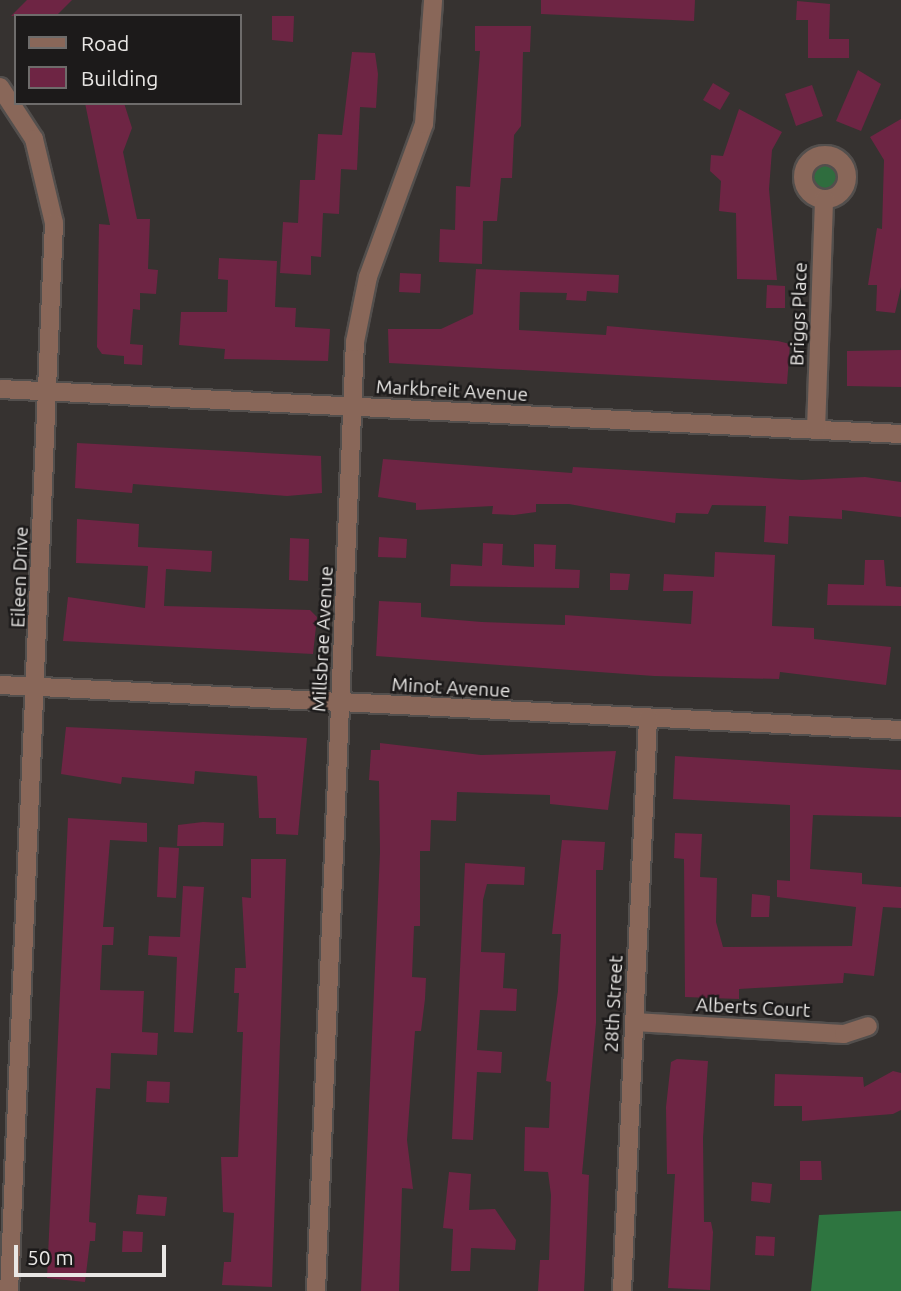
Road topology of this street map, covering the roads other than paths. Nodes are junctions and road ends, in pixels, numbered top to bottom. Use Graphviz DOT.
graph roads {
  1 [pos="433,0"];
  2 [pos="0,87"];
  3 [pos="824,199"];
  4 [pos="0,389"];
  5 [pos="50,392"];
  6 [pos="354,407"];
  7 [pos="816,430"];
  8 [pos="901,434"];
  9 [pos="0,685"];
  10 [pos="36,687"];
  11 [pos="341,703"];
  12 [pos="648,718"];
  13 [pos="901,730"];
  14 [pos="634,1022"];
  15 [pos="868,1026"];
  16 [pos="9,1291"];
  17 [pos="316,1291"];
  18 [pos="622,1291"];
  1 -- 6 [label="street, Millsbrae Avenue"];
  2 -- 5 [label="street, Eileen Drive"];
  3 -- 7 [label="street, Briggs Place"];
  4 -- 5 [label="street, Markbreit Avenue"];
  5 -- 6 [label="street, Markbreit Avenue"];
  5 -- 10 [label="street, Eileen Drive"];
  6 -- 7 [label="street, Markbreit Avenue"];
  6 -- 11 [label="street, Millsbrae Avenue"];
  7 -- 8 [label="street, Markbreit Avenue"];
  9 -- 10 [label="street, Minot Avenue"];
  10 -- 11 [label="street, Minot Avenue"];
  10 -- 16 [label="street, Eileen Drive"];
  11 -- 12 [label="street, Minot Avenue"];
  11 -- 17 [label="street, Millsbrae Avenue"];
  12 -- 13 [label="street, Minot Avenue"];
  12 -- 14 [label="street, 28th Street"];
  14 -- 15 [label="street, Alberts Court"];
  14 -- 18 [label="street, 28th Street"];
}
